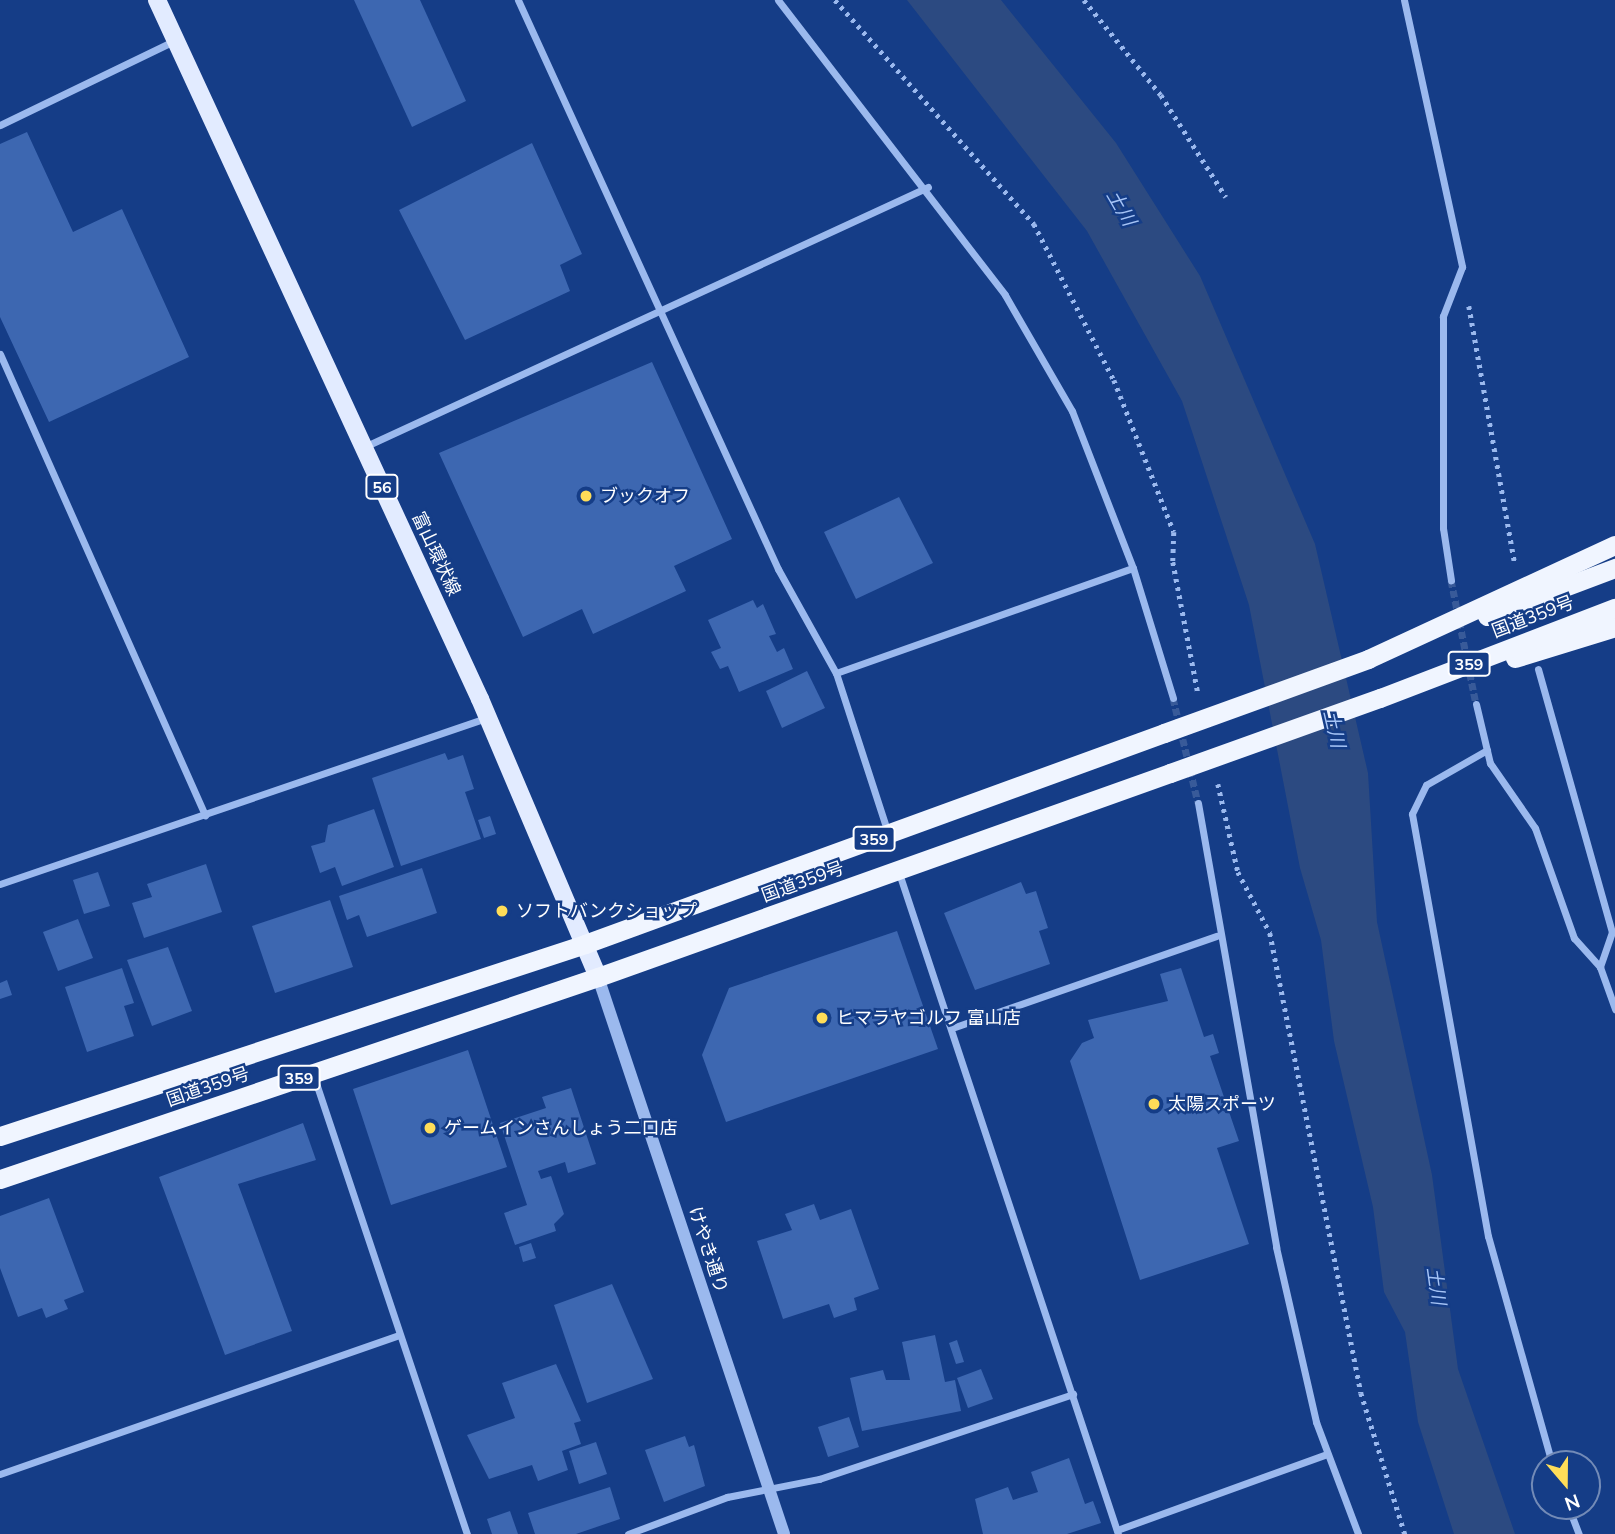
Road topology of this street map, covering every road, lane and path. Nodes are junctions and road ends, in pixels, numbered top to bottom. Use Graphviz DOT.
graph roads {
  1 [pos="157,0"];
  2 [pos="518,0"];
  3 [pos="779,0"];
  4 [pos="1084,0"];
  5 [pos="1404,0"];
  6 [pos="175,41"];
  7 [pos="0,125"];
  8 [pos="928,187"];
  9 [pos="1226,197"];
  10 [pos="1462,267"];
  11 [pos="663,308"];
  12 [pos="0,354"];
  13 [pos="363,447"];
  14 [pos="1615,545"];
  15 [pos="1516,566"];
  16 [pos="1133,568"];
  17 [pos="1615,568"];
  18 [pos="1451,580"];
  19 [pos="1543,586"];
  20 [pos="1615,608"];
  21 [pos="1615,627"];
  22 [pos="1559,637"];
  23 [pos="1538,669"];
  24 [pos="836,673"];
  25 [pos="1173,698"];
  26 [pos="1476,704"];
  27 [pos="488,718"];
  28 [pos="1487,750"];
  29 [pos="1198,803"];
  30 [pos="205,815"];
  31 [pos="888,834"];
  32 [pos="898,870"];
  33 [pos="0,884"];
  34 [pos="1217,936"];
  35 [pos="584,944"];
  36 [pos="1600,967"];
  37 [pos="598,977"];
  38 [pos="1615,1009"];
  39 [pos="955,1027"];
  40 [pos="313,1074"];
  41 [pos="1,1131"];
  42 [pos="0,1179"];
  43 [pos="400,1335"];
  44 [pos="1073,1394"];
  45 [pos="1548,1450"];
  46 [pos="1327,1454"];
  47 [pos="0,1474"];
  48 [pos="769,1488"];
  49 [pos="1118,1532"];
  50 [pos="467,1534"];
  51 [pos="628,1534"];
  52 [pos="784,1534"];
  53 [pos="1358,1534"];
  1 -- 6 [label="main road, 富山環状線 / 56"];
  2 -- 11 [label="street"];
  3 -- 8 [label="street"];
  4 -- 9 [label="path"];
  5 -- 10 [label="street"];
  6 -- 7 [label="street"];
  6 -- 13 [label="main road, 富山環状線 / 56"];
  8 -- 11 [label="street"];
  8 -- 16 [label="street"];
  10 -- 15 [label="path"];
  10 -- 18 [label="street"];
  11 -- 13 [label="street"];
  11 -- 24 [label="street"];
  12 -- 30 [label="street"];
  13 -- 27 [label="main road, 富山環状線 / 56"];
  14 -- 19 [label="highway"];
  16 -- 24 [label="street"];
  16 -- 25 [label="street"];
  17 -- 19 [label="highway, 国道359号"];
  19 -- 31 [label="highway, 国道359号 / 359, bridge"];
  20 -- 22 [label="highway, 国道359号 / 359"];
  21 -- 22 [label="highway"];
  22 -- 32 [label="highway, 国道359号 / 359, bridge"];
  23 -- 36 [label="street"];
  24 -- 31 [label="street"];
  26 -- 28 [label="street"];
  27 -- 30 [label="street"];
  27 -- 35 [label="main road, 富山環状線 / 56"];
  28 -- 36 [label="street"];
  28 -- 45 [label="street"];
  29 -- 34 [label="street"];
  30 -- 33 [label="street"];
  31 -- 35 [label="highway, 国道359号 / 359"];
  32 -- 37 [label="highway, 国道359号 / 359"];
  32 -- 39 [label="street"];
  34 -- 39 [label="street"];
  34 -- 46 [label="street"];
  35 -- 37 [label="main road, 富山環状線 / 56"];
  35 -- 41 [label="highway, 国道359号 / 359"];
  36 -- 38 [label="street"];
  37 -- 40 [label="highway, 国道359号 / 359"];
  37 -- 48 [label="street, けやき通り"];
  39 -- 44 [label="street"];
  40 -- 42 [label="highway, 国道359号 / 359"];
  40 -- 43 [label="street"];
  43 -- 47 [label="street"];
  43 -- 50 [label="street"];
  44 -- 48 [label="street"];
  44 -- 49 [label="street"];
  46 -- 49 [label="street"];
  46 -- 53 [label="street"];
  48 -- 51 [label="street"];
  48 -- 52 [label="street, けやき通り"];
}
